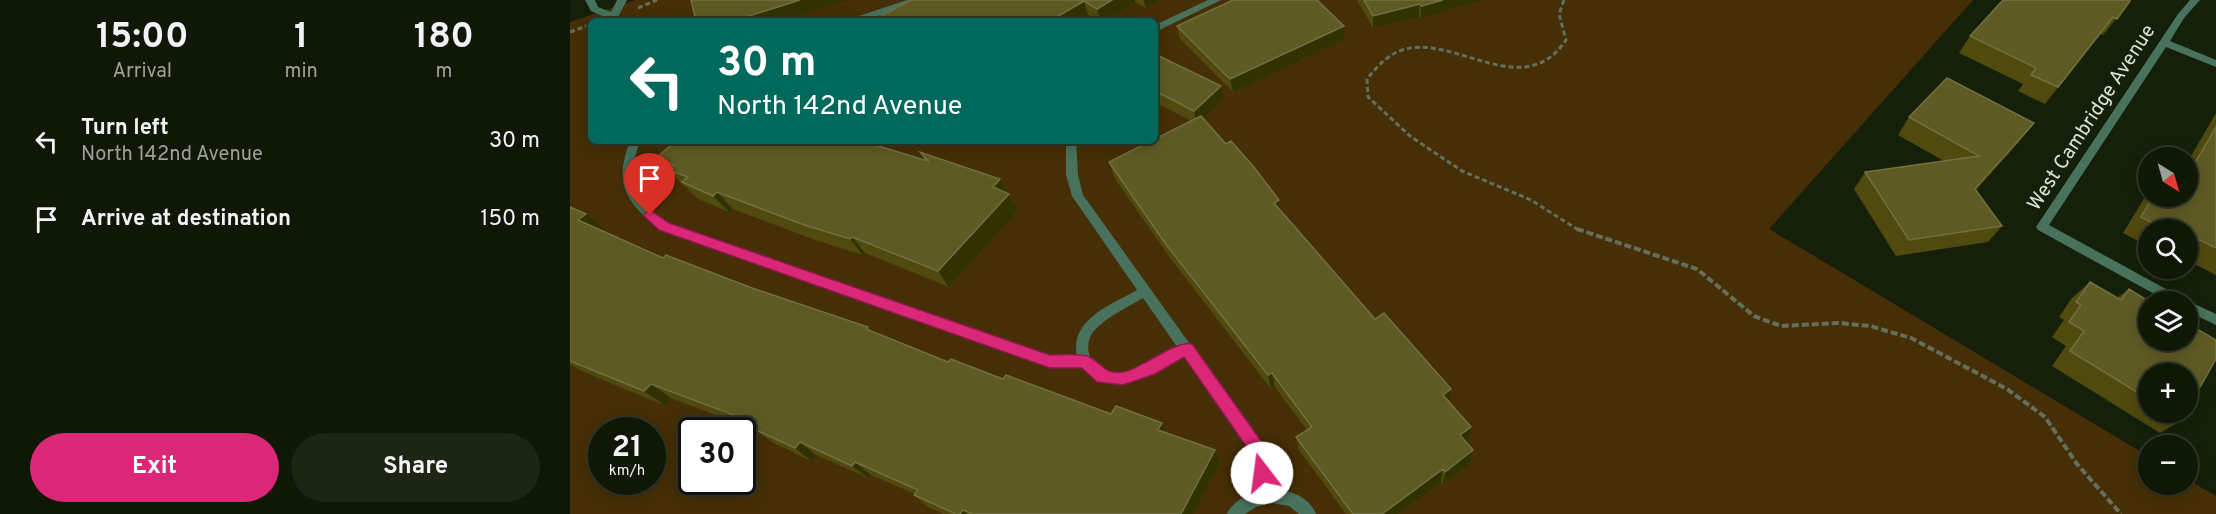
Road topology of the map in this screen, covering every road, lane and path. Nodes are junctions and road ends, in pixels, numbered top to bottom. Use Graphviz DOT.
graph roads {
  1 [pos="590,0"];
  2 [pos="622,0"];
  3 [pos="917,0"];
  4 [pos="1216,0"];
  5 [pos="1564,0"];
  6 [pos="2195,0"];
  7 [pos="611,18"];
  8 [pos="613,18"];
  9 [pos="862,18"];
  10 [pos="588,26"];
  11 [pos="1158,28"];
  12 [pos="570,32"];
  13 [pos="2164,42"];
  14 [pos="2216,64"];
  15 [pos="634,144"];
  16 [pos="1071,144"];
  17 [pos="1146,291"];
  18 [pos="2161,291"];
  19 [pos="2198,311"];
  20 [pos="2216,320"];
  21 [pos="1186,348"];
  22 [pos="1085,362"];
  23 [pos="1265,496"];
  24 [pos="1234,514"];
  25 [pos="1309,514"];
  26 [pos="2121,514"];
  1 -- 7 [label="street"];
  2 -- 8 [label="street"];
  3 -- 9 [label="street"];
  4 -- 11 [label="street"];
  5 -- 26 [label="path"];
  6 -- 13 [label="street, West Cambridge Avenue"];
  10 -- 12 [label="path"];
  13 -- 14 [label="street"];
  13 -- 18 [label="street, West Cambridge Avenue"];
  15 -- 22 [label="street"];
  16 -- 17 [label="street"];
  17 -- 21 [label="street"];
  17 -- 22 [label="street"];
  19 -- 20 [label="street"];
  21 -- 22 [label="street"];
  21 -- 23 [label="street"];
  23 -- 24 [label="street"];
  23 -- 25 [label="street"];
}
